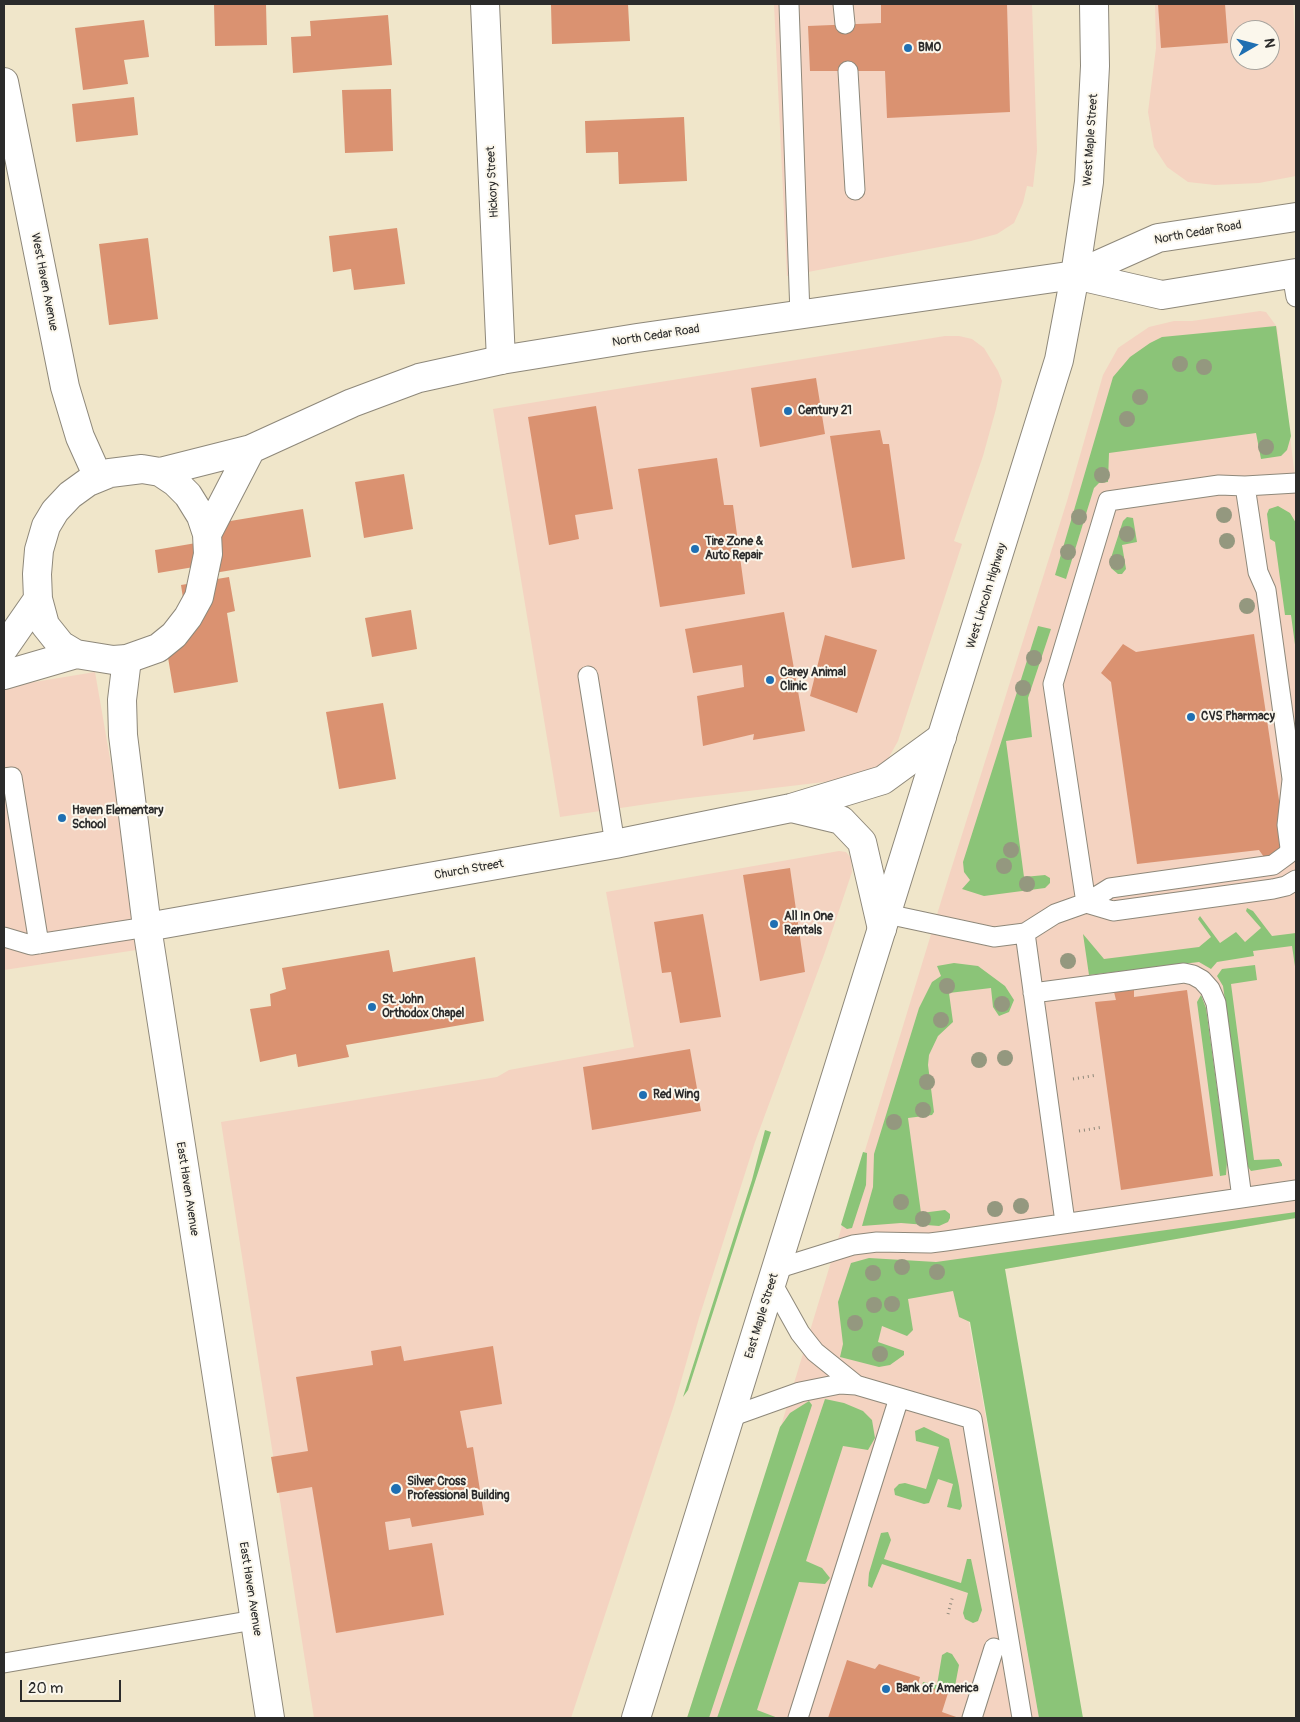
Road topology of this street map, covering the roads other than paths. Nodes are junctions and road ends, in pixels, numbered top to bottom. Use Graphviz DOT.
graph roads {
  1 [pos="485,4"];
  2 [pos="789,4"];
  3 [pos="843,4"];
  4 [pos="1094,4"];
  5 [pos="845,24"];
  6 [pos="848,71"];
  7 [pos="4,82"];
  8 [pos="855,190"];
  9 [pos="1296,217"];
  10 [pos="1075,275"];
  11 [pos="1295,281"];
  12 [pos="800,315"];
  13 [pos="501,360"];
  14 [pos="251,449"];
  15 [pos="160,472"];
  16 [pos="98,477"];
  17 [pos="1296,483"];
  18 [pos="1245,486"];
  19 [pos="207,534"];
  20 [pos="38,599"];
  21 [pos="4,648"];
  22 [pos="76,654"];
  23 [pos="127,659"];
  24 [pos="4,675"];
  25 [pos="588,676"];
  26 [pos="942,737"];
  27 [pos="4,778"];
  28 [pos="1292,780"];
  29 [pos="791,808"];
  30 [pos="1296,810"];
  31 [pos="615,844"];
  32 [pos="1296,880"];
  33 [pos="1086,903"];
  34 [pos="885,921"];
  35 [pos="147,927"];
  36 [pos="1024,933"];
  37 [pos="4,937"];
  38 [pos="39,944"];
  39 [pos="1032,994"];
  40 [pos="1296,1190"];
  41 [pos="1242,1198"];
  42 [pos="1065,1222"];
  43 [pos="774,1276"];
  44 [pos="856,1386"];
  45 [pos="899,1398"];
  46 [pos="730,1417"];
  47 [pos="254,1620"];
  48 [pos="994,1648"];
  49 [pos="4,1663"];
  50 [pos="270,1718"];
  51 [pos="636,1718"];
  52 [pos="798,1718"];
  53 [pos="972,1718"];
  54 [pos="1022,1718"];
  1 -- 13 [label="main road, Hickory Street"];
  2 -- 12 [label="lane"];
  3 -- 5 [label="lane"];
  4 -- 10 [label="main road, West Maple Street"];
  6 -- 8 [label="lane"];
  7 -- 16 [label="main road, West Haven Avenue"];
  9 -- 10 [label="main road, North Cedar Road"];
  10 -- 11 [label="main road, North Cedar Road"];
  10 -- 12 [label="main road, North Cedar Road"];
  10 -- 26 [label="main road, West Lincoln Highway"];
  12 -- 13 [label="main road, North Cedar Road"];
  13 -- 14 [label="main road, North Cedar Road"];
  14 -- 15 [label="main road, North Cedar Road"];
  14 -- 19 [label="main road"];
  15 -- 16 [label="main road, North Cedar Road"];
  15 -- 19 [label="main road"];
  16 -- 20 [label="main road, North Cedar Road"];
  17 -- 18 [label="lane"];
  18 -- 28 [label="lane"];
  18 -- 33 [label="lane"];
  19 -- 23 [label="main road"];
  20 -- 21 [label="main road"];
  20 -- 22 [label="main road, North Cedar Road"];
  22 -- 23 [label="main road"];
  22 -- 24 [label="main road"];
  23 -- 35 [label="main road, East Haven Avenue"];
  25 -- 31 [label="lane"];
  26 -- 29 [label="main road, Church Street"];
  26 -- 34 [label="main road, West Lincoln Highway"];
  27 -- 38 [label="lane"];
  28 -- 30 [label="lane"];
  28 -- 33 [label="lane"];
  29 -- 31 [label="main road, Church Street"];
  29 -- 34 [label="main road"];
  31 -- 35 [label="main road, Church Street"];
  32 -- 33 [label="lane"];
  33 -- 36 [label="lane"];
  34 -- 36 [label="lane"];
  34 -- 43 [label="main road, East Maple Street"];
  35 -- 38 [label="lane"];
  35 -- 47 [label="main road, East Haven Avenue"];
  36 -- 39 [label="lane"];
  37 -- 38 [label="lane"];
  39 -- 41 [label="lane"];
  39 -- 42 [label="lane"];
  40 -- 41 [label="lane"];
  41 -- 42 [label="lane"];
  42 -- 43 [label="lane"];
  43 -- 44 [label="lane"];
  43 -- 46 [label="main road, East Maple Street"];
  44 -- 45 [label="lane"];
  44 -- 46 [label="lane"];
  45 -- 52 [label="lane"];
  45 -- 54 [label="lane"];
  46 -- 51 [label="main road, East Maple Street"];
  47 -- 49 [label="lane"];
  47 -- 50 [label="main road, East Haven Avenue"];
  48 -- 53 [label="lane"];
}
